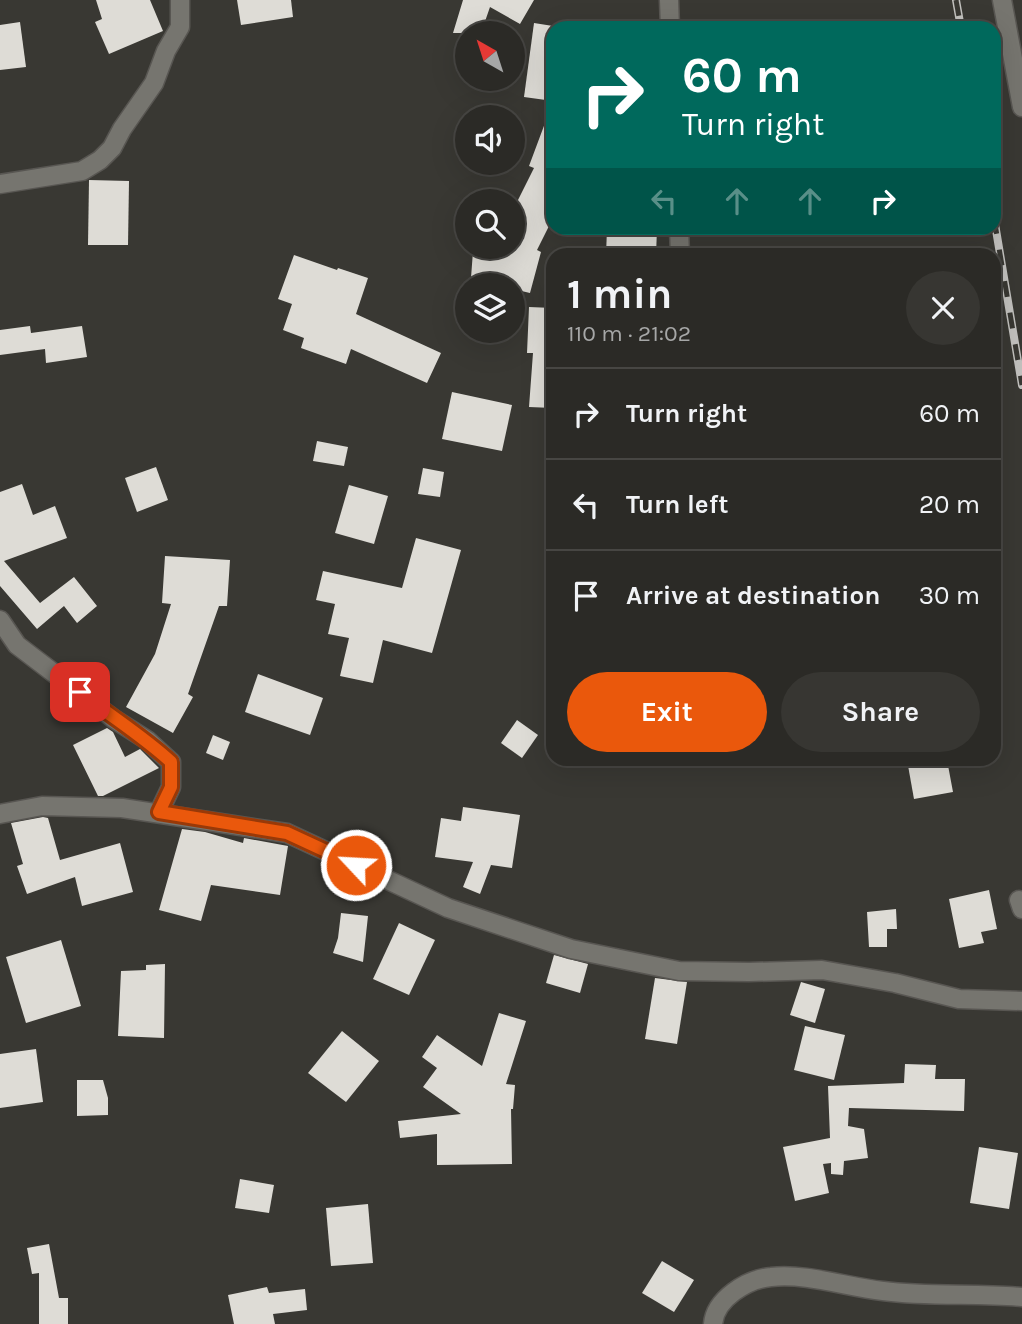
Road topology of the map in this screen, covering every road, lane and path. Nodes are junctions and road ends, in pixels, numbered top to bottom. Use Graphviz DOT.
graph roads {
  1 [pos="180,0"];
  2 [pos="669,0"];
  3 [pos="1002,0"];
  4 [pos="670,21"];
  5 [pos="1022,107"];
  6 [pos="0,184"];
  7 [pos="0,620"];
  8 [pos="159,812"];
  9 [pos="0,814"];
  10 [pos="1022,1001"];
  11 [pos="1022,1297"];
  12 [pos="713,1324"];
  1 -- 6 [label="street"];
  2 -- 4 [label="street"];
  3 -- 5 [label="street"];
  7 -- 8 [label="street"];
  8 -- 9 [label="street"];
  8 -- 10 [label="street"];
  11 -- 12 [label="street"];
}
